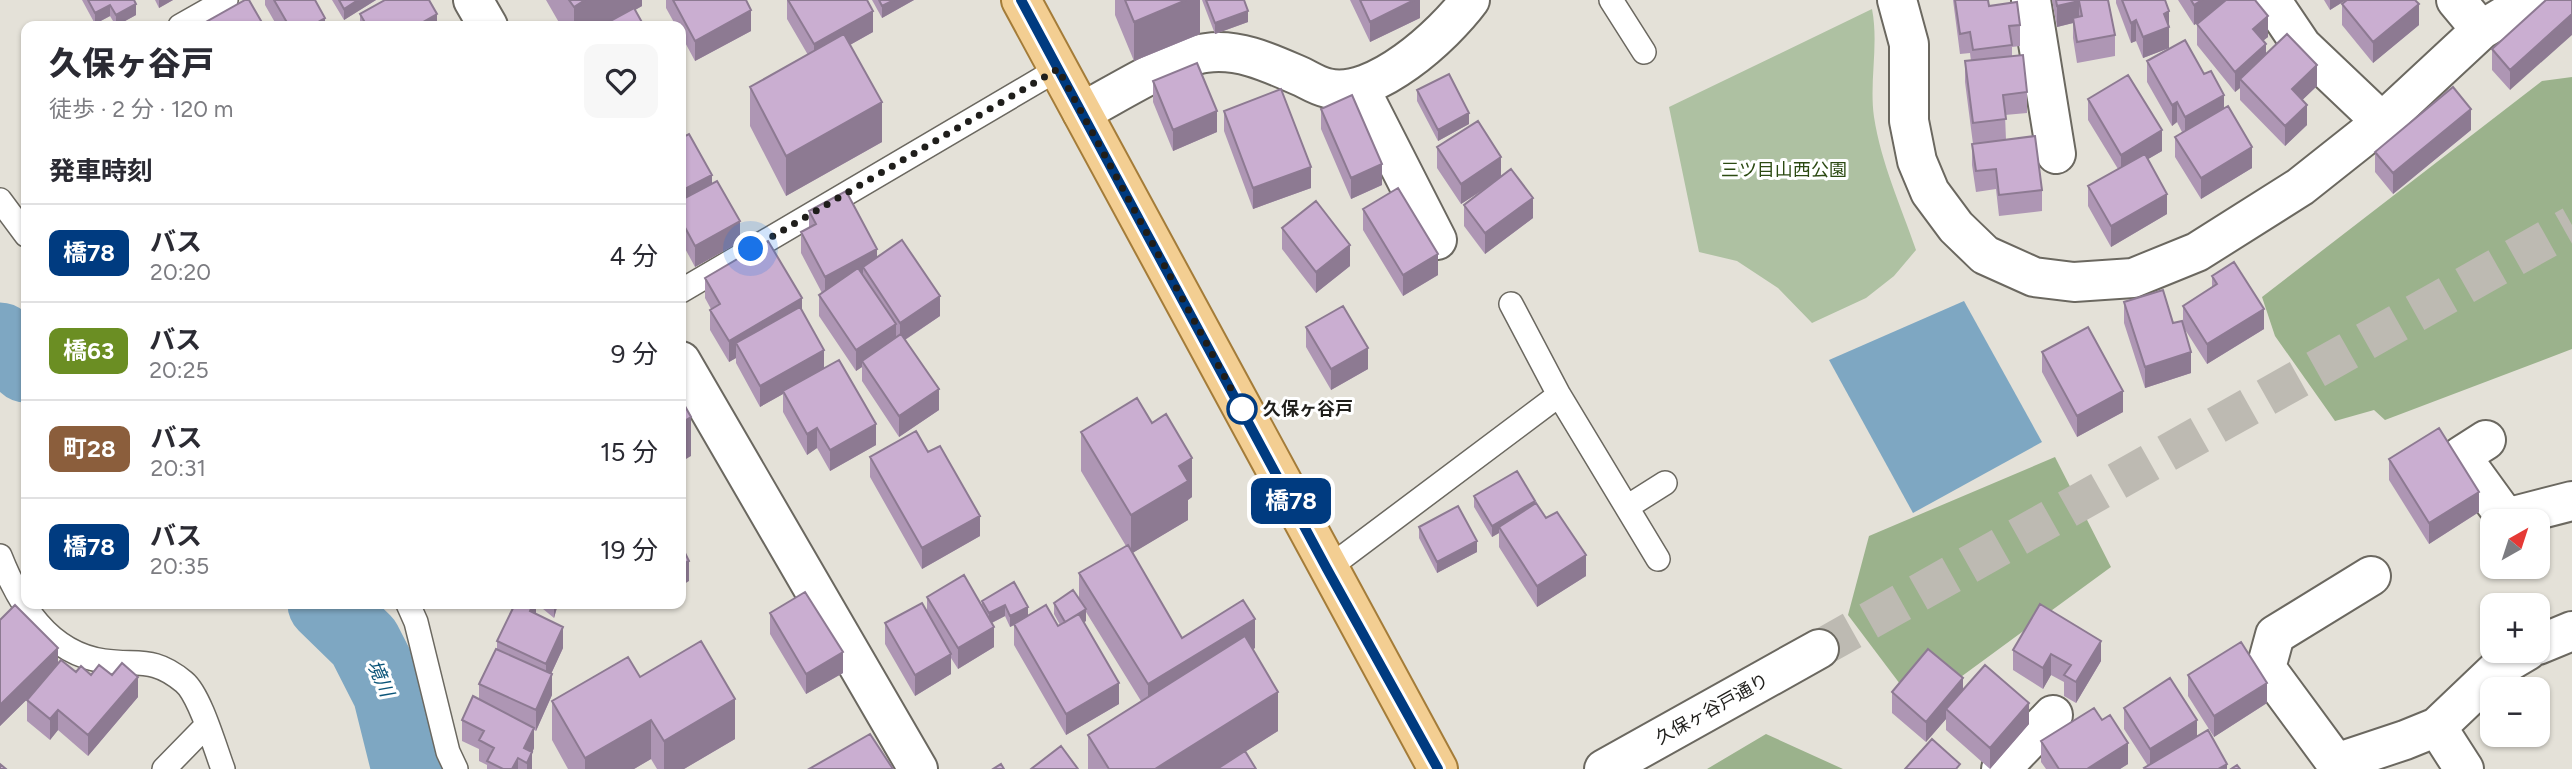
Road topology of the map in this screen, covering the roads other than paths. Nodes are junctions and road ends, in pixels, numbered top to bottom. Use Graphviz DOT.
graph roads {
  1 [pos="226,0"];
  2 [pos="473,0"];
  3 [pos="1021,0"];
  4 [pos="1471,0"];
  5 [pos="1611,0"];
  6 [pos="1897,0"];
  7 [pos="2031,0"];
  8 [pos="2272,0"];
  9 [pos="2456,0"];
  10 [pos="2531,0"];
  11 [pos="189,21"];
  12 [pos="485,21"];
  13 [pos="2481,30"];
  14 [pos="1644,52"];
  15 [pos="1058,69"];
  16 [pos="1359,87"];
  17 [pos="1082,112"];
  18 [pos="2382,122"];
  19 [pos="2056,154"];
  20 [pos="0,200"];
  21 [pos="21,228"];
  22 [pos="1437,240"];
  23 [pos="686,288"];
  24 [pos="1511,304"];
  25 [pos="686,370"];
  26 [pos="1559,395"];
  27 [pos="2486,440"];
  28 [pos="1665,483"];
  29 [pos="2572,500"];
  30 [pos="1627,507"];
  31 [pos="0,556"];
  32 [pos="1658,559"];
  33 [pos="1327,569"];
  34 [pos="2371,576"];
  35 [pos="21,600"];
  36 [pos="27,609"];
  37 [pos="410,609"];
  38 [pos="2572,631"];
  39 [pos="2550,640"];
  40 [pos="1819,649"];
  41 [pos="2507,663"];
  42 [pos="2053,715"];
  43 [pos="206,726"];
  44 [pos="2437,727"];
  45 [pos="164,769"];
  46 [pos="223,769"];
  47 [pos="456,769"];
  48 [pos="918,769"];
  49 [pos="1438,769"];
  50 [pos="1604,769"];
  51 [pos="2001,769"];
  52 [pos="2465,769"];
  1 -- 11 [label="lane"];
  2 -- 12 [label="street"];
  3 -- 15 [label="main road"];
  4 -- 16 [label="street"];
  5 -- 14 [label="lane"];
  6 -- 18 [label="street"];
  7 -- 19 [label="street"];
  8 -- 18 [label="street"];
  9 -- 13 [label="street"];
  10 -- 13 [label="street"];
  13 -- 18 [label="street"];
  15 -- 17 [label="main road"];
  15 -- 23 [label="lane"];
  16 -- 17 [label="street"];
  16 -- 22 [label="street"];
  17 -- 33 [label="main road"];
  20 -- 21 [label="lane"];
  24 -- 26 [label="lane"];
  25 -- 48 [label="street"];
  26 -- 30 [label="lane"];
  26 -- 33 [label="lane"];
  27 -- 29 [label="street"];
  28 -- 30 [label="lane"];
  30 -- 32 [label="lane"];
  31 -- 35 [label="lane"];
  33 -- 49 [label="main road"];
  34 -- 44 [label="street"];
  36 -- 43 [label="lane"];
  37 -- 47 [label="lane"];
  38 -- 39 [label="street"];
  40 -- 50 [label="street, 久保ヶ谷戸通り"];
  41 -- 44 [label="street"];
  42 -- 51 [label="street"];
  43 -- 45 [label="lane"];
  43 -- 46 [label="lane"];
  44 -- 52 [label="street"];
}
